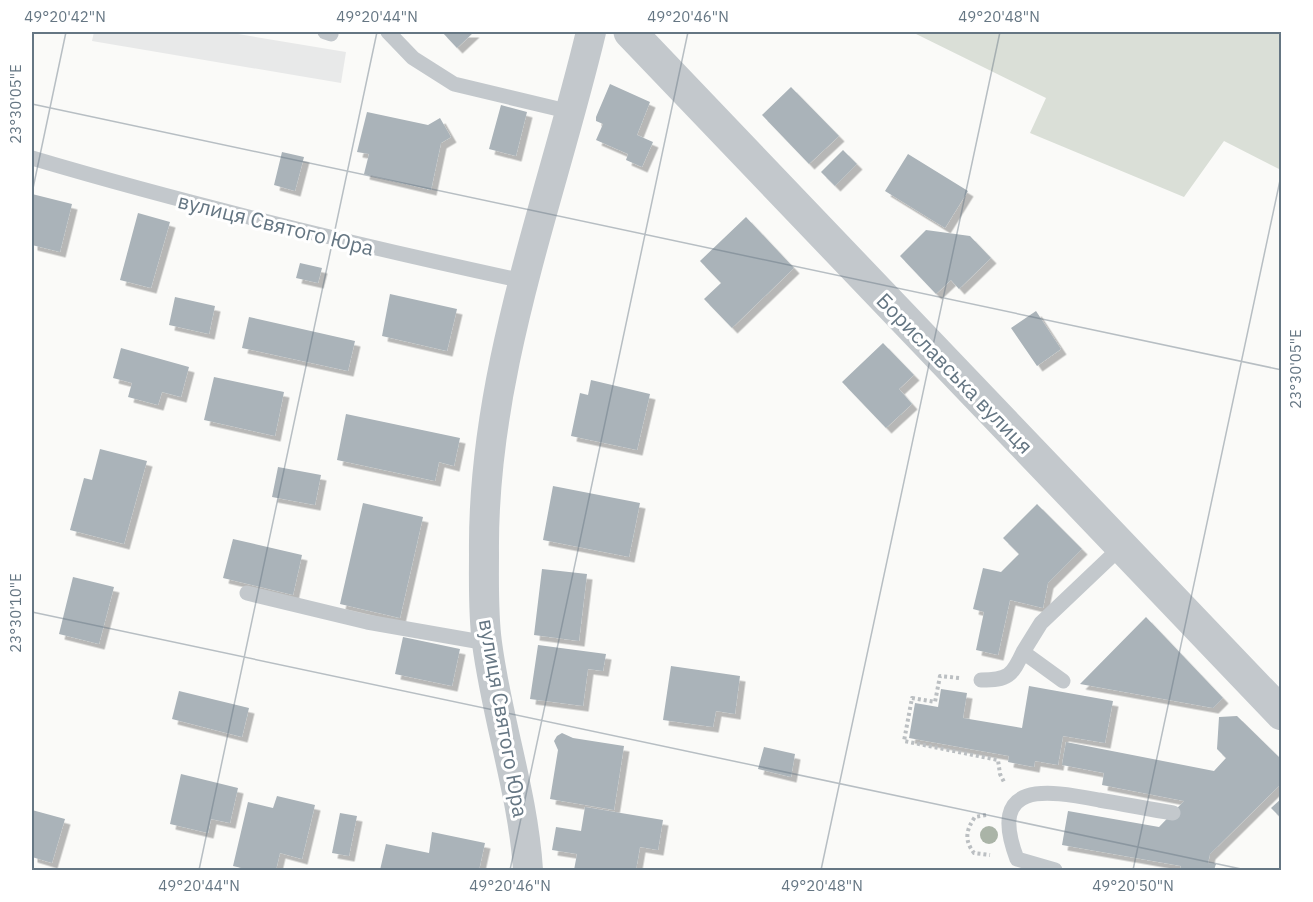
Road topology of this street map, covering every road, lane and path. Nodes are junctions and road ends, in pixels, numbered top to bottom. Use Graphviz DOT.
graph roads {
  1 [pos="388,32"];
  2 [pos="591,32"];
  3 [pos="630,32"];
  4 [pos="571,112"];
  5 [pos="32,158"];
  6 [pos="523,281"];
  7 [pos="1121,547"];
  8 [pos="247,593"];
  9 [pos="487,643"];
  10 [pos="1023,652"];
  11 [pos="981,680"];
  12 [pos="1063,681"];
  13 [pos="1281,714"];
  14 [pos="1015,803"];
  15 [pos="1173,813"];
  16 [pos="528,870"];
  17 [pos="1055,870"];
  1 -- 4 [label="lane"];
  2 -- 4 [label="street, вулиця Святого Юра"];
  3 -- 7 [label="street, Бориславська вулиця"];
  4 -- 6 [label="street, вулиця Святого Юра"];
  5 -- 6 [label="lane, вулиця Святого Юра"];
  6 -- 9 [label="street, вулиця Святого Юра"];
  7 -- 10 [label="lane"];
  7 -- 13 [label="street, Бориславська вулиця"];
  8 -- 9 [label="lane"];
  9 -- 16 [label="street, вулиця Святого Юра"];
  10 -- 11 [label="lane"];
  10 -- 12 [label="lane"];
  11 -- 14 [label="path"];
  14 -- 15 [label="lane"];
  14 -- 17 [label="lane"];
}
